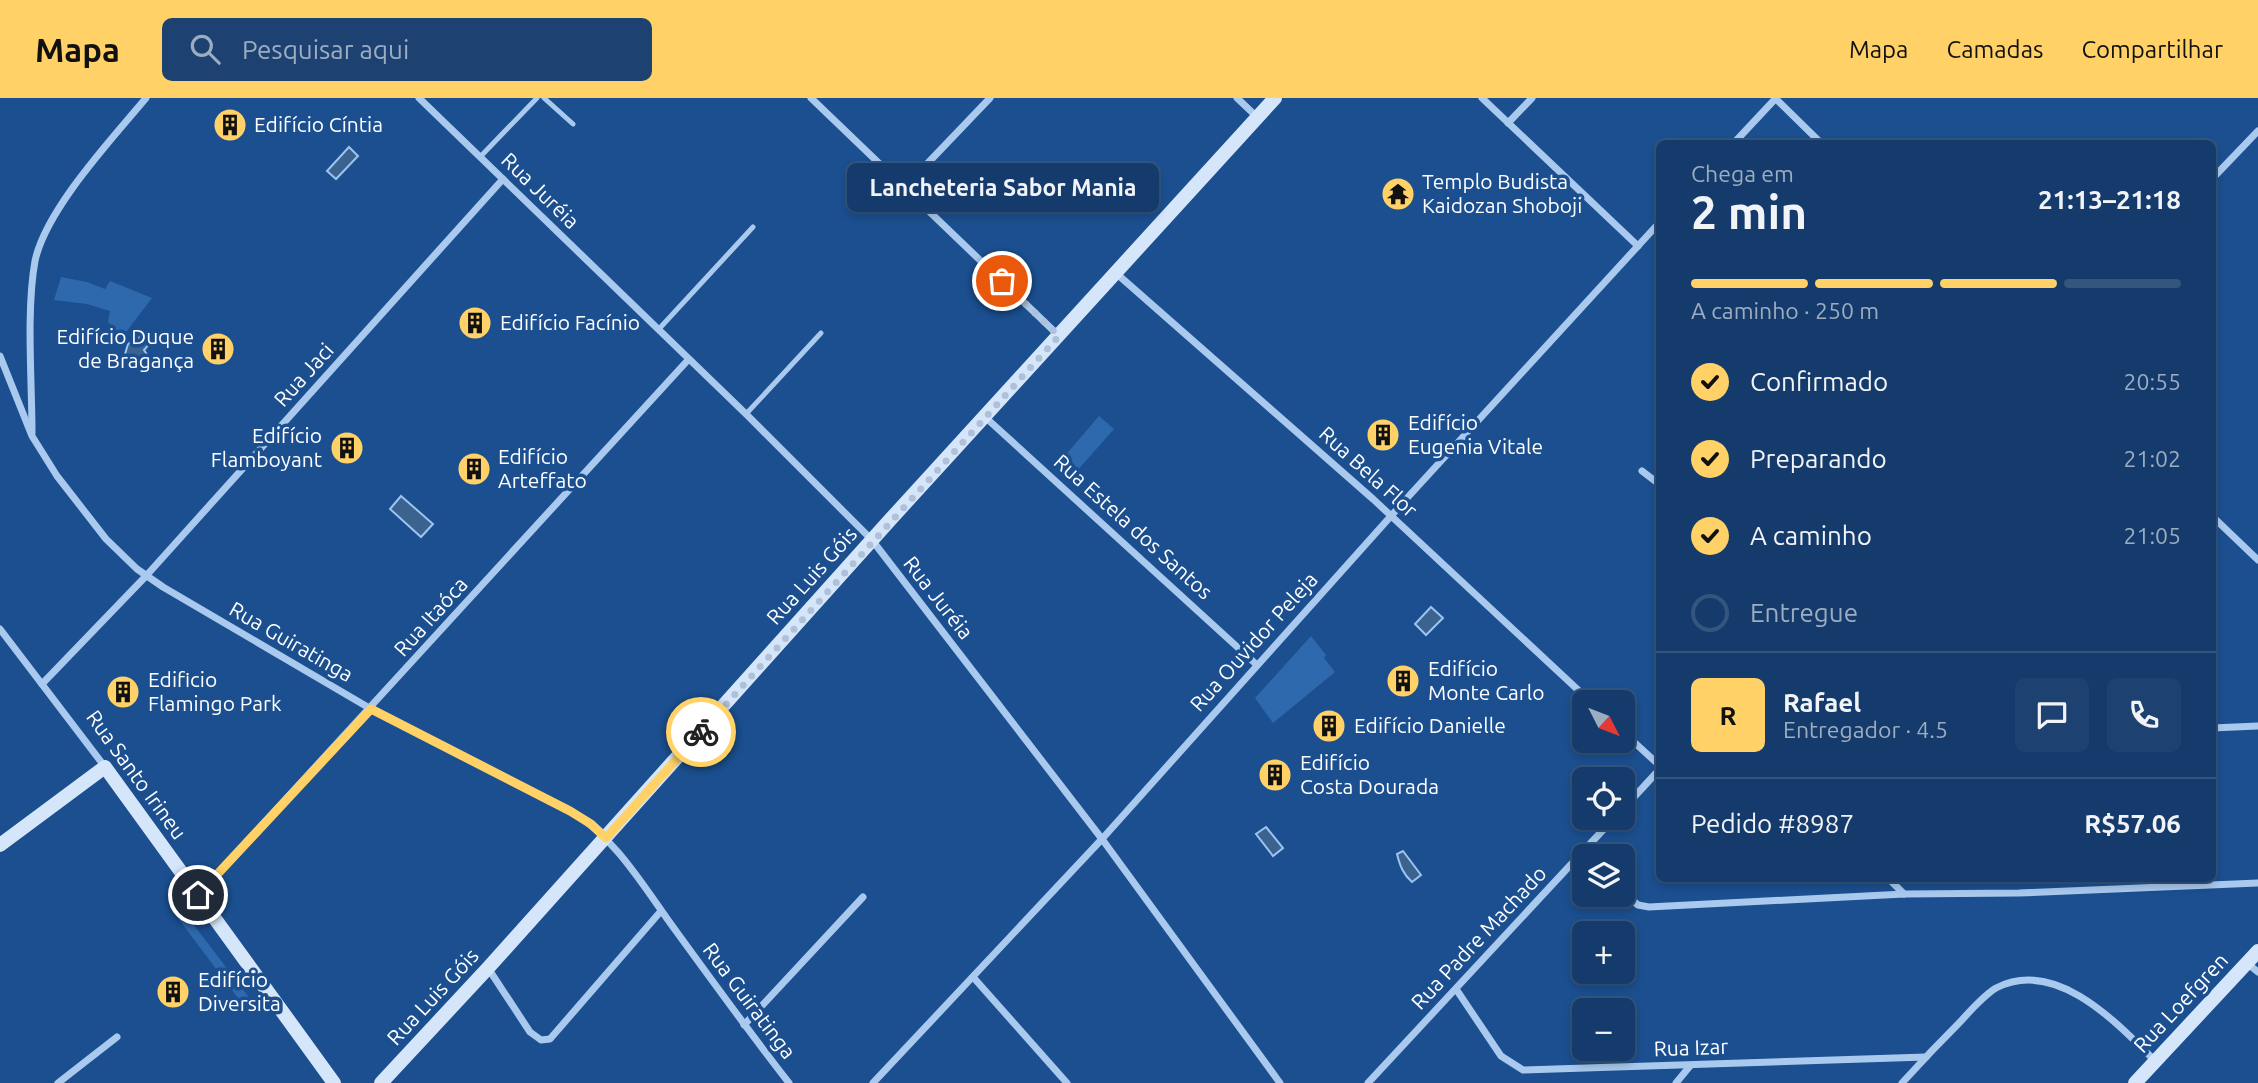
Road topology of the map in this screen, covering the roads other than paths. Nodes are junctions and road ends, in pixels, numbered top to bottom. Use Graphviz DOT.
graph roads {
  1 [pos="146,98"];
  2 [pos="419,98"];
  3 [pos="537,98"];
  4 [pos="544,98"];
  5 [pos="811,98"];
  6 [pos="990,98"];
  7 [pos="1237,98"];
  8 [pos="1275,98"];
  9 [pos="1482,98"];
  10 [pos="1532,98"];
  11 [pos="1775,98"];
  12 [pos="1258,117"];
  13 [pos="1508,123"];
  14 [pos="573,124"];
  15 [pos="2258,131"];
  16 [pos="1737,140"];
  17 [pos="1818,140"];
  18 [pos="480,157"];
  19 [pos="2216,175"];
  20 [pos="503,179"];
  21 [pos="904,188"];
  22 [pos="1656,226"];
  23 [pos="754,227"];
  24 [pos="1638,246"];
  25 [pos="1116,275"];
  26 [pos="657,330"];
  27 [pos="821,333"];
  28 [pos="1059,336"];
  29 [pos="0,356"];
  30 [pos="688,360"];
  31 [pos="746,414"];
  32 [pos="985,417"];
  33 [pos="33,436"];
  34 [pos="1642,471"];
  35 [pos="1656,482"];
  36 [pos="1391,516"];
  37 [pos="2216,520"];
  38 [pos="872,540"];
  39 [pos="2258,560"];
  40 [pos="146,576"];
  41 [pos="0,629"];
  42 [pos="1257,665"];
  43 [pos="42,684"];
  44 [pos="1578,690"];
  45 [pos="371,709"];
  46 [pos="2258,726"];
  47 [pos="2216,728"];
  48 [pos="1635,744"];
  49 [pos="1656,765"];
  50 [pos="105,767"];
  51 [pos="1656,771"];
  52 [pos="1635,795"];
  53 [pos="1604,830"];
  54 [pos="606,838"];
  55 [pos="1102,839"];
  56 [pos="1592,844"];
  57 [pos="0,845"];
  58 [pos="1572,867"];
  59 [pos="1892,882"];
  60 [pos="2258,883"];
  61 [pos="1904,894"];
  62 [pos="198,895"];
  63 [pos="863,897"];
  64 [pos="1635,902"];
  65 [pos="661,911"];
  66 [pos="2258,951"];
  67 [pos="488,968"];
  68 [pos="2253,968"];
  69 [pos="973,977"];
  70 [pos="1456,989"];
  71 [pos="744,1025"];
  72 [pos="117,1037"];
  73 [pos="1926,1057"];
  74 [pos="2155,1062"];
  75 [pos="1689,1066"];
  76 [pos="58,1083"];
  77 [pos="334,1083"];
  78 [pos="381,1083"];
  79 [pos="789,1083"];
  80 [pos="873,1083"];
  81 [pos="1067,1083"];
  82 [pos="1280,1083"];
  83 [pos="1368,1083"];
  84 [pos="1676,1083"];
  85 [pos="1902,1083"];
  86 [pos="2135,1083"];
  1 -- 33 [label="street"];
  2 -- 18 [label="street, Rua Juréia"];
  3 -- 18 [label="lane"];
  4 -- 14 [label="lane"];
  5 -- 21 [label="street"];
  6 -- 21 [label="street"];
  7 -- 12 [label="street"];
  8 -- 12 [label="street, Rua Luis Góis"];
  9 -- 13 [label="street"];
  10 -- 13 [label="street"];
  11 -- 16 [label="street"];
  11 -- 17 [label="street"];
  12 -- 25 [label="street, Rua Luis Góis"];
  13 -- 24 [label="street"];
  15 -- 19 [label="street"];
  18 -- 20 [label="street, Rua Juréia"];
  20 -- 26 [label="street, Rua Juréia"];
  20 -- 40 [label="street, Rua Jaci"];
  21 -- 28 [label="street"];
  22 -- 24 [label="street, Rua Ouvidor Peleja"];
  23 -- 26 [label="lane"];
  24 -- 36 [label="street, Rua Ouvidor Peleja"];
  25 -- 28 [label="street, Rua Luis Góis"];
  25 -- 36 [label="street, Rua Bela Flor"];
  26 -- 30 [label="street, Rua Juréia"];
  27 -- 31 [label="lane"];
  28 -- 32 [label="street, Rua Luis Góis"];
  29 -- 33 [label="street, Rua Guiratinga"];
  30 -- 31 [label="street, Rua Juréia"];
  30 -- 45 [label="street, Rua Itaóca"];
  31 -- 38 [label="street, Rua Juréia"];
  32 -- 38 [label="street, Rua Luis Góis"];
  32 -- 42 [label="street, Rua Estela dos Santos"];
  33 -- 40 [label="street, Rua Guiratinga"];
  34 -- 35 [label="street"];
  36 -- 42 [label="street, Rua Ouvidor Peleja"];
  36 -- 44 [label="street, Rua Bela Flor"];
  37 -- 39 [label="street"];
  38 -- 54 [label="street, Rua Luis Góis"];
  38 -- 55 [label="street, Rua Juréia"];
  40 -- 43 [label="street, Rua Jaci"];
  40 -- 45 [label="street, Rua Guiratinga"];
  41 -- 43 [label="street, Rua Santo Irineu"];
  42 -- 55 [label="street, Rua Ouvidor Peleja"];
  43 -- 50 [label="street, Rua Santo Irineu"];
  45 -- 54 [label="street, Rua Guiratinga"];
  45 -- 62 [label="street, Rua Itaóca"];
  46 -- 47 [label="street"];
  48 -- 49 [label="street"];
  50 -- 57 [label="street"];
  50 -- 62 [label="street, Rua Santo Irineu"];
  51 -- 52 [label="street"];
  53 -- 56 [label="street, Rua Padre Machado"];
  54 -- 65 [label="street, Rua Guiratinga"];
  54 -- 67 [label="street, Rua Luis Góis"];
  55 -- 69 [label="street, Rua Ouvidor Peleja"];
  55 -- 82 [label="street, Rua Juréia"];
  58 -- 70 [label="street, Rua Padre Machado"];
  59 -- 61 [label="street"];
  60 -- 61 [label="street"];
  61 -- 64 [label="street"];
  62 -- 77 [label="street, Rua Santo Irineu"];
  63 -- 71 [label="street"];
  65 -- 67 [label="street"];
  65 -- 71 [label="street, Rua Guiratinga"];
  66 -- 68 [label="street, Rua Loefgren"];
  67 -- 78 [label="street, Rua Luis Góis"];
  68 -- 74 [label="street, Rua Loefgren"];
  69 -- 80 [label="street, Rua Ouvidor Peleja"];
  69 -- 81 [label="street"];
  70 -- 75 [label="street, Rua Izar"];
  70 -- 83 [label="street, Rua Padre Machado"];
  71 -- 79 [label="street, Rua Guiratinga"];
  72 -- 76 [label="street"];
  73 -- 74 [label="street"];
  73 -- 75 [label="street, Rua Izar"];
  73 -- 85 [label="street"];
  74 -- 86 [label="street, Rua Loefgren"];
  75 -- 84 [label="street"];
}
